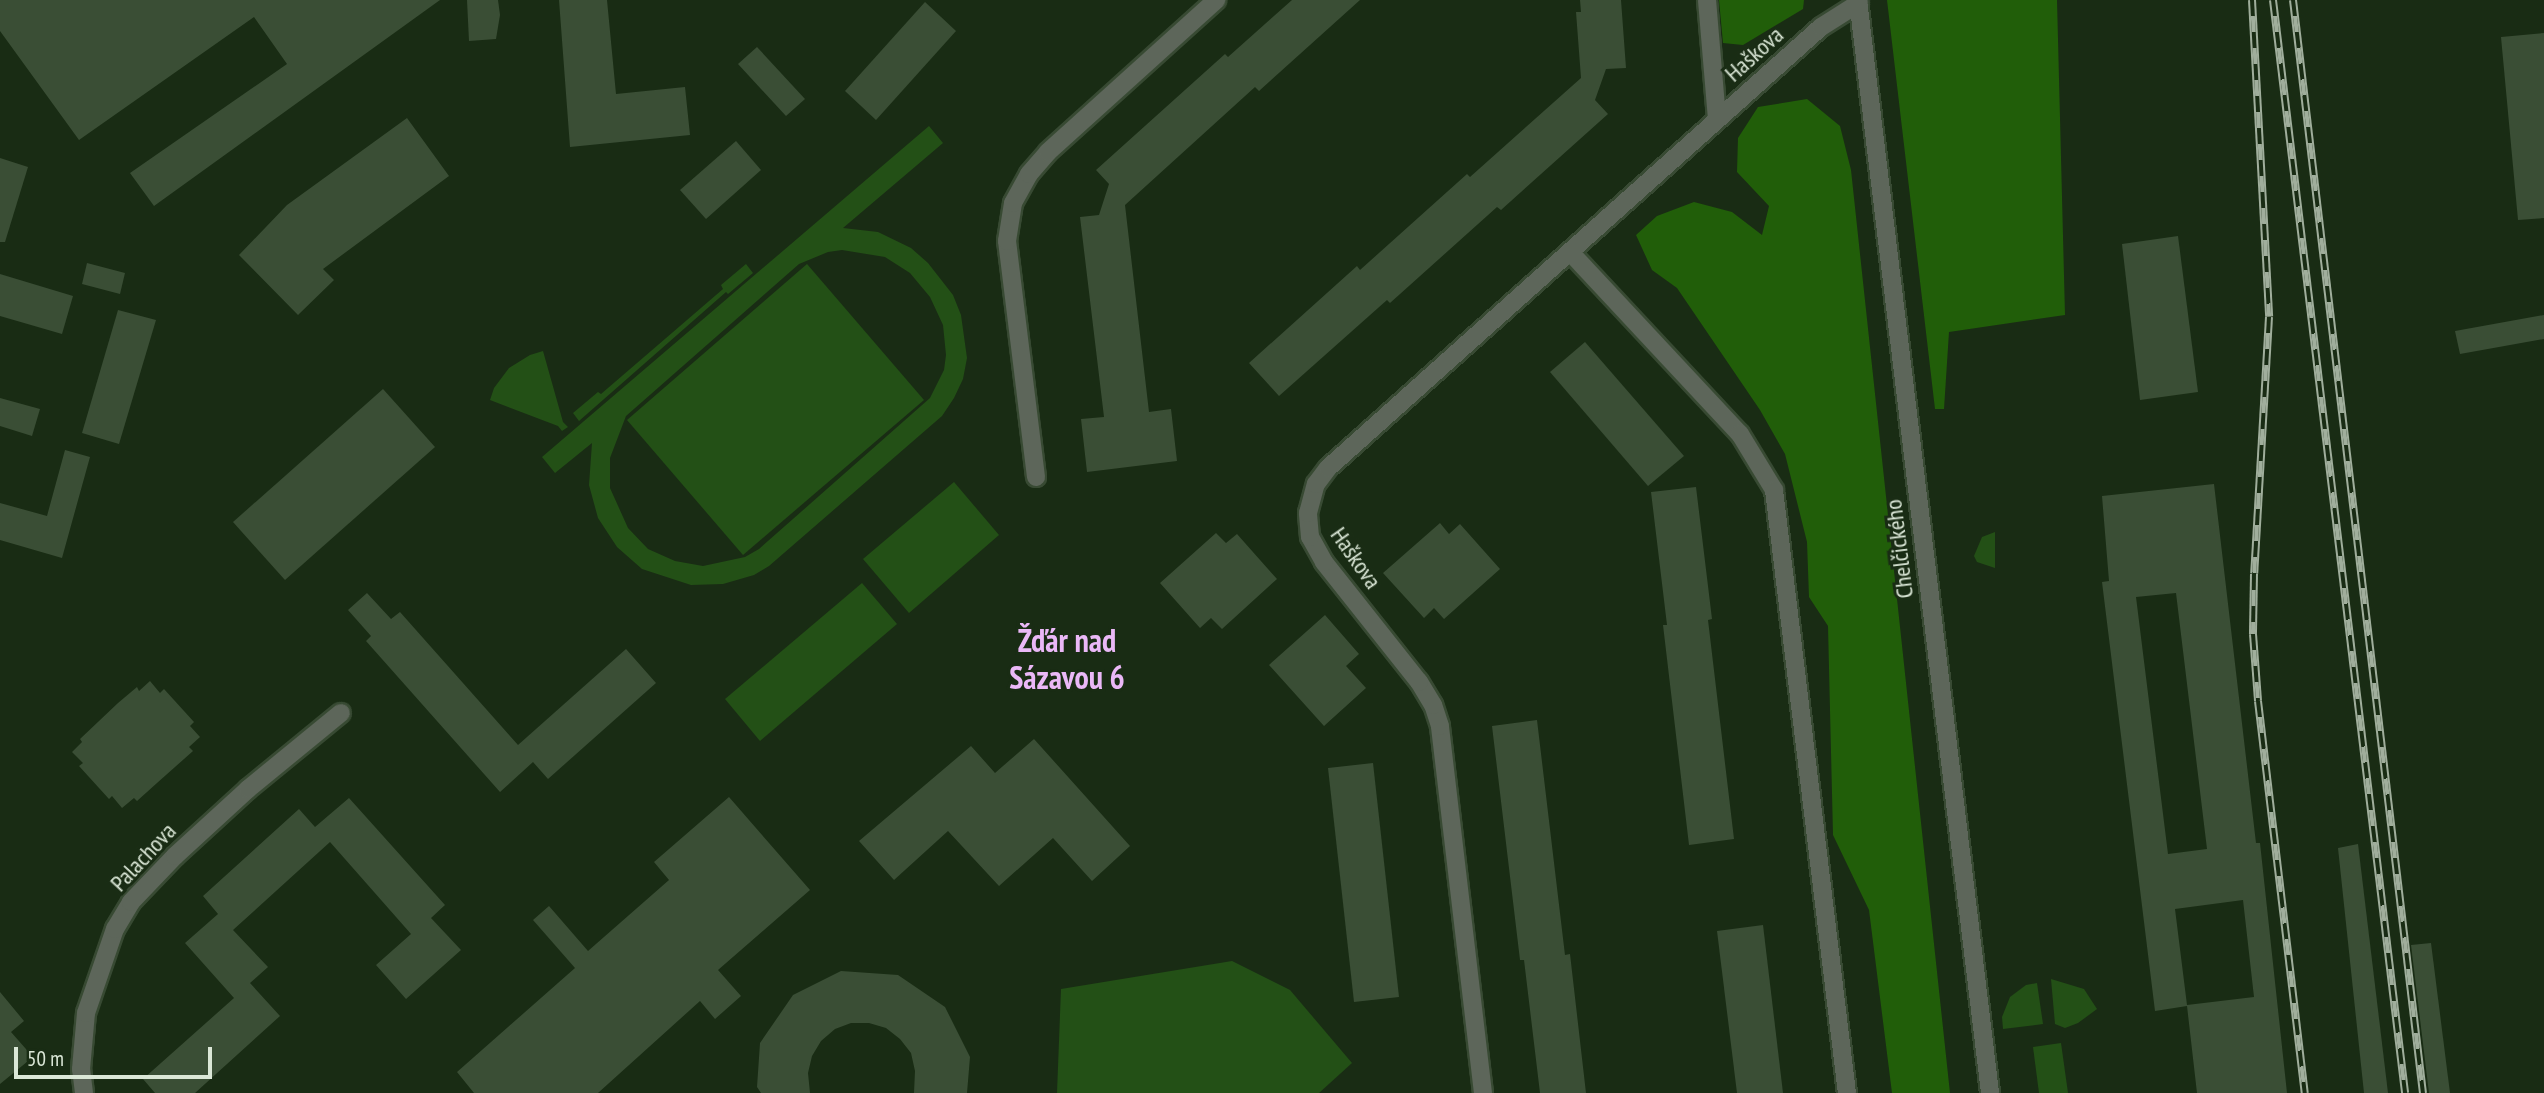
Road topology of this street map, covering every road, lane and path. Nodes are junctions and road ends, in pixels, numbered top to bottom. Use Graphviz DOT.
graph roads {
  1 [pos="1216,0"];
  2 [pos="1707,0"];
  3 [pos="1858,1"];
  4 [pos="1717,119"];
  5 [pos="1570,251"];
  6 [pos="1036,477"];
  7 [pos="341,713"];
  8 [pos="84,1093"];
  9 [pos="1483,1093"];
  10 [pos="1847,1093"];
  11 [pos="1990,1093"];
  1 -- 6 [label="street"];
  2 -- 4 [label="street, Haškova"];
  3 -- 4 [label="street, Haškova"];
  3 -- 11 [label="street, Chelčického"];
  4 -- 5 [label="street, Haškova"];
  5 -- 9 [label="street, Haškova"];
  5 -- 10 [label="street"];
  7 -- 8 [label="street, Palachova"];
}
